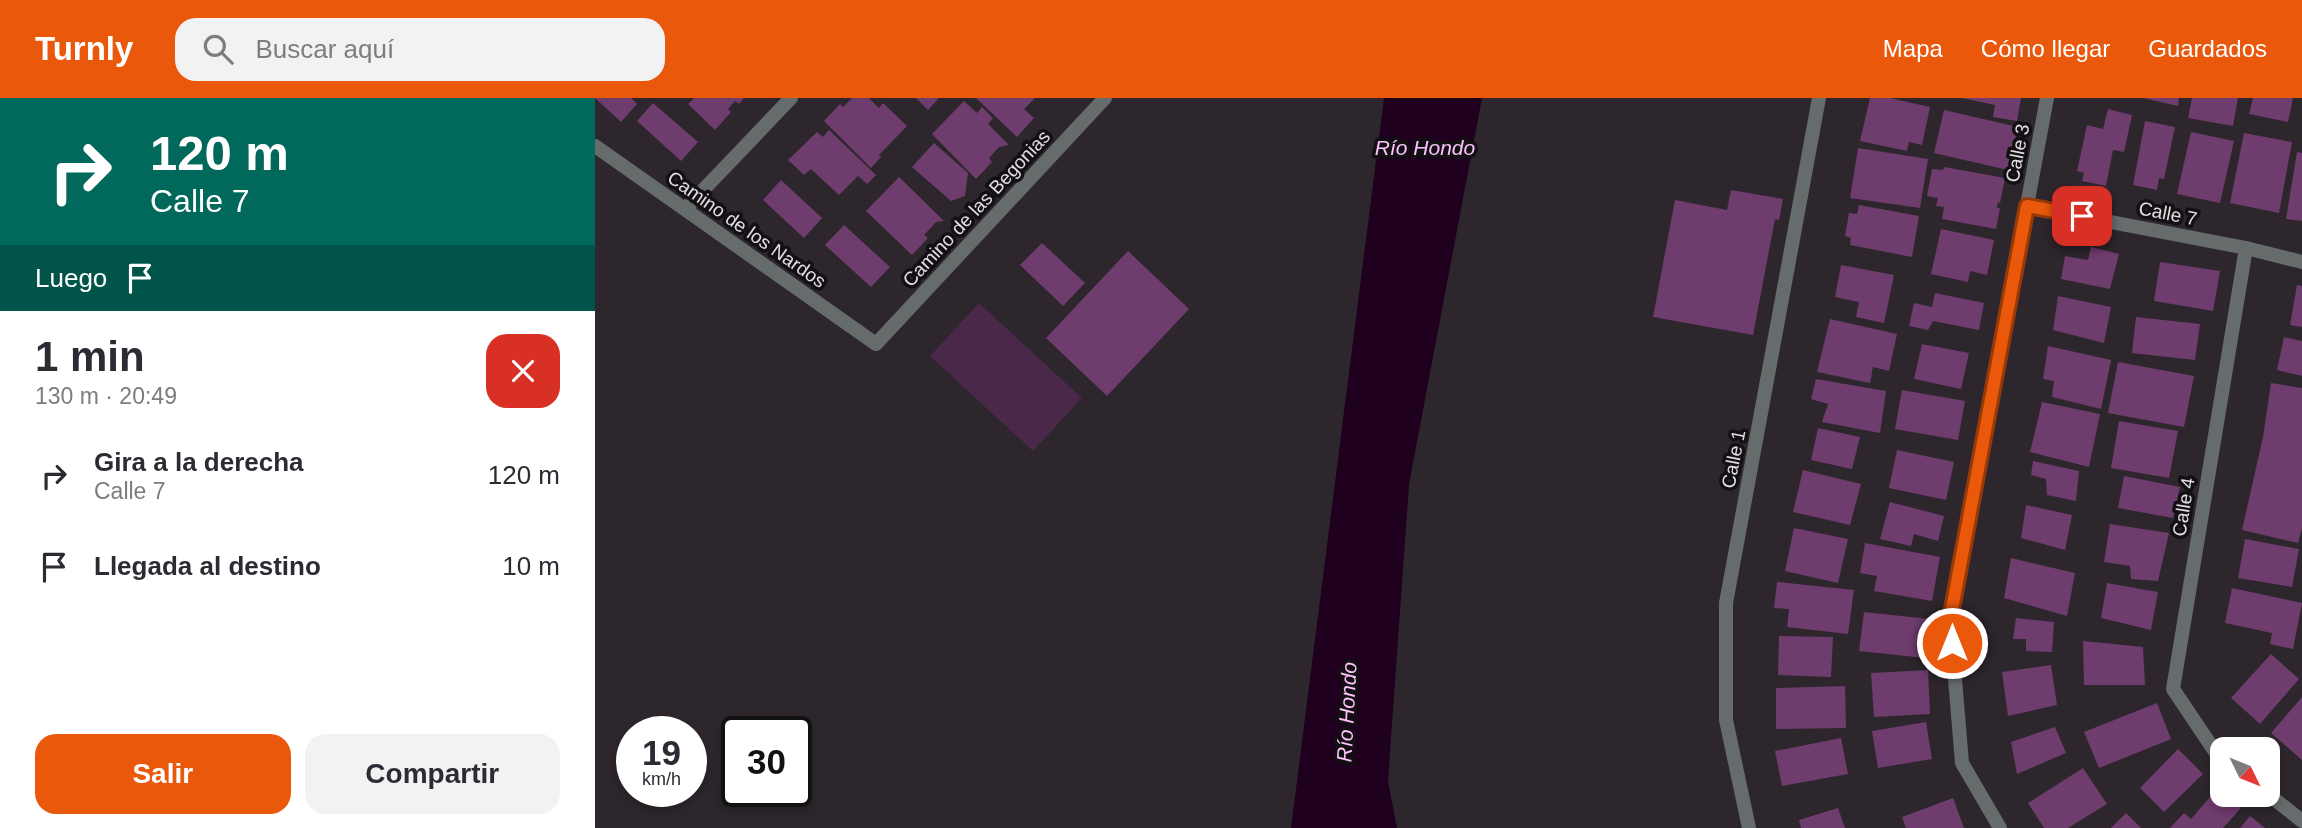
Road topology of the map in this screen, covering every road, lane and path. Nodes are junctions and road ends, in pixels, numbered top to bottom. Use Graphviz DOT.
graph roads {
  1 [pos="791,98"];
  2 [pos="1105,98"];
  3 [pos="1819,98"];
  4 [pos="2047,98"];
  5 [pos="595,146"];
  6 [pos="2027,206"];
  7 [pos="685,209"];
  8 [pos="2246,248"];
  9 [pos="2302,262"];
  10 [pos="876,344"];
  11 [pos="2210,744"];
  12 [pos="2280,804"];
  13 [pos="2302,821"];
  14 [pos="1749,828"];
  15 [pos="2000,828"];
  1 -- 7 [label="street"];
  2 -- 10 [label="street, Camino de las Begonias"];
  3 -- 14 [label="street, Calle 1"];
  4 -- 6 [label="street, Calle 3"];
  5 -- 7 [label="street, Camino de los Nardos"];
  6 -- 8 [label="street, Calle 7"];
  6 -- 15 [label="street, Calle 3"];
  7 -- 10 [label="street, Camino de los Nardos"];
  8 -- 9 [label="street, Calle 7"];
  8 -- 11 [label="street, Calle 4"];
  12 -- 13 [label="street"];
}
